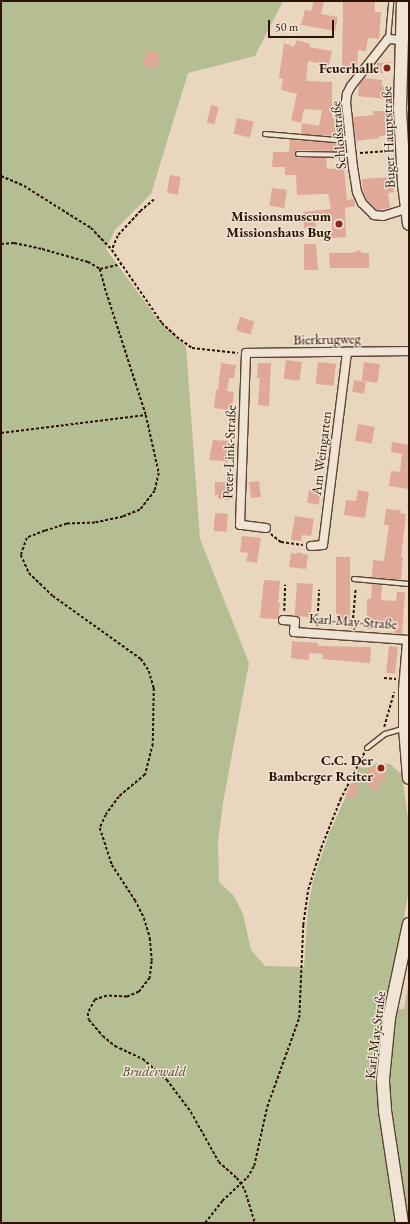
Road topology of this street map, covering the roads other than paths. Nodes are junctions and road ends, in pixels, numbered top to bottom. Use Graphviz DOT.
graph roads {
  1 [pos="391,1"];
  2 [pos="403,1"];
  3 [pos="405,14"];
  4 [pos="388,39"];
  5 [pos="401,40"];
  6 [pos="264,134"];
  7 [pos="350,137"];
  8 [pos="404,152"];
  9 [pos="298,154"];
  10 [pos="351,154"];
  11 [pos="406,209"];
  12 [pos="409,224"];
  13 [pos="347,351"];
  14 [pos="409,351"];
  15 [pos="246,353"];
  16 [pos="266,528"];
  17 [pos="311,546"];
  18 [pos="354,579"];
  19 [pos="409,584"];
  20 [pos="283,620"];
  21 [pos="409,641"];
  22 [pos="405,728"];
  23 [pos="367,748"];
  24 [pos="409,778"];
  25 [pos="409,924"];
  26 [pos="402,1223"];
  1 -- 4 [label="lane"];
  2 -- 3 [label="street, Buger Hauptstraße"];
  3 -- 5 [label="street, Buger Hauptstraße"];
  4 -- 5 [label="street"];
  4 -- 7 [label="street, Schloßstraße"];
  5 -- 8 [label="street, Buger Hauptstraße"];
  6 -- 7 [label="lane"];
  7 -- 10 [label="street, Schloßstraße"];
  8 -- 11 [label="street, Buger Hauptstraße"];
  9 -- 10 [label="lane"];
  10 -- 11 [label="street, Schloßstraße"];
  11 -- 12 [label="street, Buger Hauptstraße"];
  13 -- 14 [label="street, Bierkrugweg"];
  13 -- 15 [label="street, Bierkrugweg"];
  13 -- 17 [label="street, Am Weingarten"];
  15 -- 16 [label="street, Peter-Link-Straße"];
  18 -- 19 [label="lane"];
  20 -- 21 [label="street, Karl-May-Straße"];
  21 -- 22 [label="street, Karl-May-Straße"];
  22 -- 23 [label="lane"];
  22 -- 24 [label="street, Karl-May-Straße"];
  25 -- 26 [label="street, Karl-May-Straße"];
}
